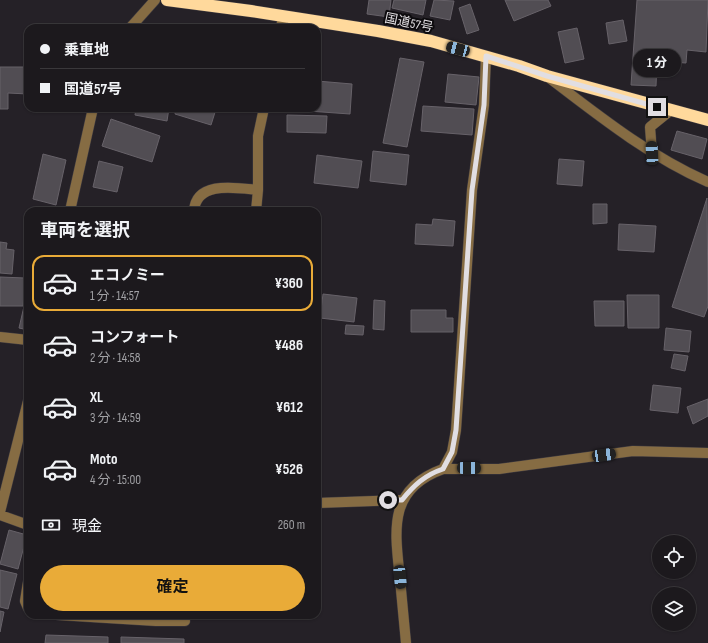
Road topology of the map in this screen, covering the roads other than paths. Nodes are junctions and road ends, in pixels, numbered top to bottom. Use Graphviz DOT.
graph roads {
  1 [pos="155,0"];
  2 [pos="167,0"];
  3 [pos="283,16"];
  4 [pos="134,24"];
  5 [pos="282,24"];
  6 [pos="486,56"];
  7 [pos="547,76"];
  8 [pos="671,110"];
  9 [pos="92,112"];
  10 [pos="263,112"];
  11 [pos="708,120"];
  12 [pos="652,153"];
  13 [pos="708,182"];
  14 [pos="258,190"];
  15 [pos="71,207"];
  16 [pos="194,207"];
  17 [pos="256,207"];
  18 [pos="0,337"];
  19 [pos="24,340"];
  20 [pos="24,418"];
  21 [pos="708,453"];
  22 [pos="443,469"];
  23 [pos="402,500"];
  24 [pos="321,503"];
  25 [pos="0,514"];
  26 [pos="24,523"];
  27 [pos="166,619"];
  28 [pos="185,621"];
  29 [pos="406,643"];
  1 -- 4 [label="street"];
  2 -- 3 [label="highway, 国道57号"];
  3 -- 5 [label="street"];
  3 -- 6 [label="highway, 国道57号"];
  6 -- 7 [label="highway, 国道57号"];
  6 -- 22 [label="street"];
  7 -- 8 [label="highway, 国道57号"];
  7 -- 12 [label="street"];
  8 -- 11 [label="highway, 国道57号"];
  8 -- 12 [label="street"];
  9 -- 15 [label="street"];
  10 -- 14 [label="street"];
  12 -- 13 [label="street"];
  14 -- 16 [label="street"];
  14 -- 17 [label="street"];
  18 -- 19 [label="street"];
  20 -- 25 [label="street"];
  21 -- 22 [label="street"];
  22 -- 23 [label="street"];
  23 -- 24 [label="street"];
  23 -- 29 [label="street"];
  25 -- 26 [label="street"];
  27 -- 28 [label="street"];
}
